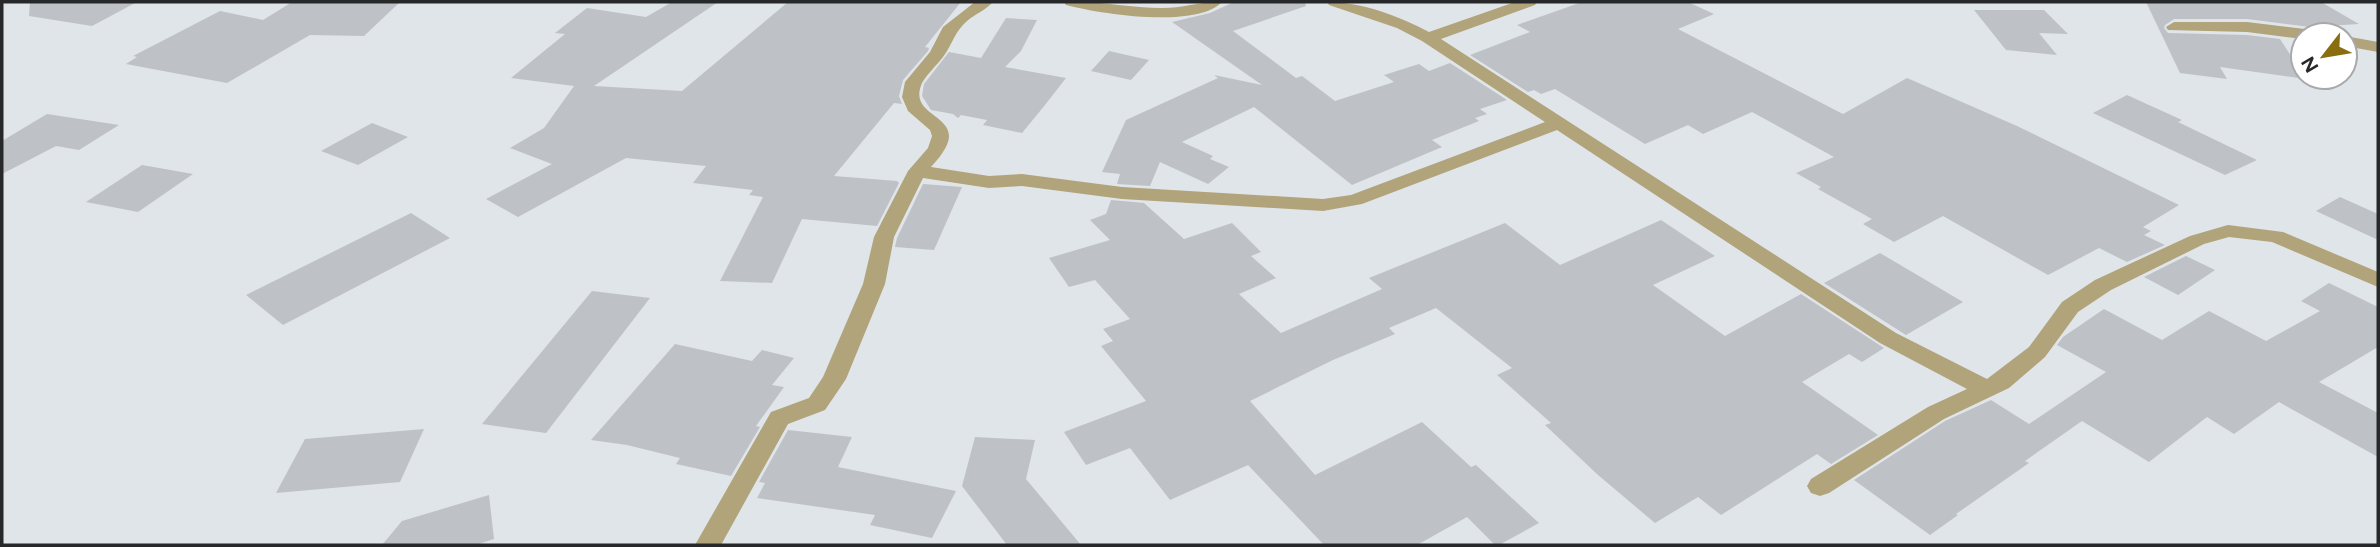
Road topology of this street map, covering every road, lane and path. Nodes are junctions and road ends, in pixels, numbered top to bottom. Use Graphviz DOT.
graph roads {
  1 [pos="985,2"];
  2 [pos="1072,2"];
  3 [pos="1214,2"];
  4 [pos="1335,2"];
  5 [pos="1530,2"];
  6 [pos="2174,27"];
  7 [pos="2289,32"];
  8 [pos="1428,38"];
  9 [pos="2359,44"];
  10 [pos="2378,47"];
  11 [pos="1560,123"];
  12 [pos="917,171"];
  13 [pos="2378,280"];
  14 [pos="1985,388"];
  15 [pos="1820,486"];
  16 [pos="708,545"];
  1 -- 12 [label="street"];
  2 -- 3 [label="street"];
  4 -- 8 [label="street"];
  5 -- 8 [label="street"];
  6 -- 7 [label="street"];
  8 -- 11 [label="street"];
  9 -- 10 [label="street"];
  11 -- 12 [label="street"];
  11 -- 14 [label="street"];
  12 -- 16 [label="street"];
  13 -- 14 [label="street"];
  14 -- 15 [label="street"];
}
